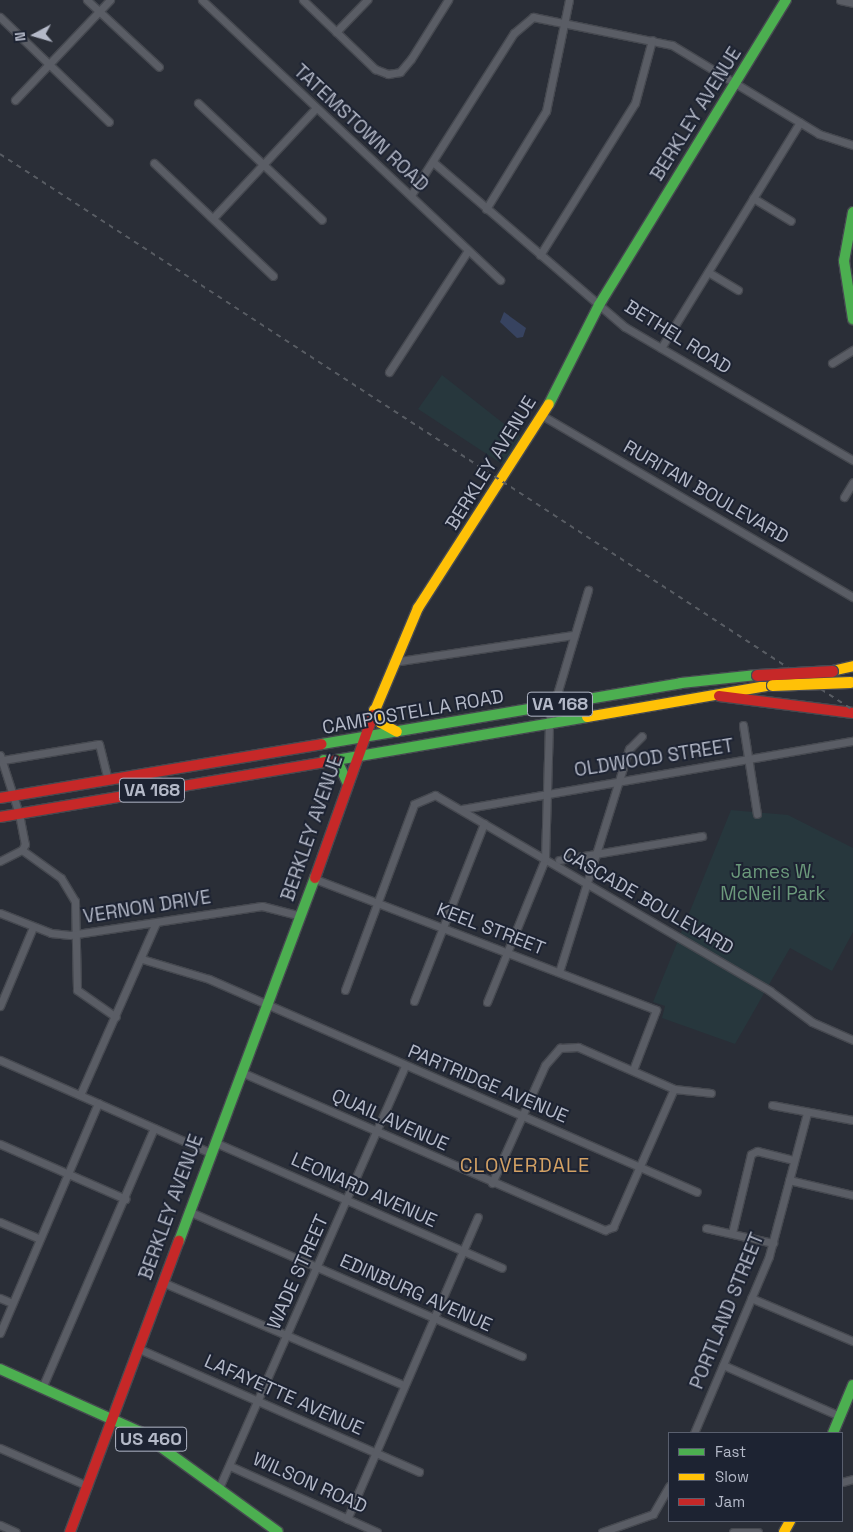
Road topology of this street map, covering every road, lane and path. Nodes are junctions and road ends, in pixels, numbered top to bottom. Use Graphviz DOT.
graph roads {
  1 [pos="87,0"];
  2 [pos="110,0"];
  3 [pos="202,0"];
  4 [pos="303,0"];
  5 [pos="367,0"];
  6 [pos="448,0"];
  7 [pos="569,0"];
  8 [pos="786,0"];
  9 [pos="840,0"];
  10 [pos="853,3"];
  11 [pos="98,11"];
  12 [pos="0,17"];
  13 [pos="564,22"];
  14 [pos="336,32"];
  15 [pos="652,40"];
  16 [pos="47,66"];
  17 [pos="158,67"];
  18 [pos="736,82"];
  19 [pos="15,100"];
  20 [pos="198,103"];
  21 [pos="315,109"];
  22 [pos="109,122"];
  23 [pos="800,122"];
  24 [pos="853,145"];
  25 [pos="432,162"];
  26 [pos="154,163"];
  27 [pos="263,165"];
  28 [pos="411,196"];
  29 [pos="753,198"];
  30 [pos="486,209"];
  31 [pos="853,212"];
  32 [pos="214,217"];
  33 [pos="322,220"];
  34 [pos="791,221"];
  35 [pos="467,252"];
  36 [pos="540,254"];
  37 [pos="708,272"];
  38 [pos="273,276"];
  39 [pos="500,280"];
  40 [pos="738,290"];
  41 [pos="599,304"];
  42 [pos="853,317"];
  43 [pos="661,348"];
  44 [pos="853,350"];
  45 [pos="832,363"];
  46 [pos="389,372"];
  47 [pos="543,416"];
  48 [pos="853,460"];
  49 [pos="853,482"];
  50 [pos="844,497"];
  51 [pos="588,590"];
  52 [pos="853,597"];
  53 [pos="573,635"];
  54 [pos="393,662"];
  55 [pos="853,666"];
  56 [pos="832,671"];
  57 [pos="852,678"];
  58 [pos="697,695"];
  59 [pos="552,706"];
  60 [pos="374,710"];
  61 [pos="853,713"];
  62 [pos="548,721"];
  63 [pos="744,725"];
  64 [pos="397,732"];
  65 [pos="642,736"];
  66 [pos="363,738"];
  67 [pos="853,742"];
  68 [pos="357,754"];
  69 [pos="1,758"];
  70 [pos="748,759"];
  71 [pos="322,760"];
  72 [pos="108,780"];
  73 [pos="618,781"];
  74 [pos="348,782"];
  75 [pos="547,793"];
  76 [pos="14,796"];
  77 [pos="0,798"];
  78 [pos="462,809"];
  79 [pos="19,814"];
  80 [pos="757,814"];
  81 [pos="0,817"];
  82 [pos="484,823"];
  83 [pos="702,836"];
  84 [pos="22,850"];
  85 [pos="595,856"];
  86 [pos="545,859"];
  87 [pos="559,860"];
  88 [pos="0,862"];
  89 [pos="315,879"];
  90 [pos="587,882"];
  91 [pos="379,904"];
  92 [pos="0,913"];
  93 [pos="301,916"];
  94 [pos="156,923"];
  95 [pos="33,927"];
  96 [pos="444,928"];
  97 [pos="77,934"];
  98 [pos="508,952"];
  99 [pos="142,959"];
  100 [pos="559,972"];
  101 [pos="344,990"];
  102 [pos="414,1001"];
  103 [pos="487,1002"];
  104 [pos="266,1004"];
  105 [pos="0,1006"];
  106 [pos="116,1017"];
  107 [pos="853,1040"];
  108 [pos="0,1060"];
  109 [pos="406,1066"];
  110 [pos="633,1070"];
  111 [pos="240,1072"];
  112 [pos="674,1089"];
  113 [pos="711,1094"];
  114 [pos="80,1095"];
  115 [pos="98,1103"];
  116 [pos="772,1105"];
  117 [pos="807,1113"];
  118 [pos="522,1116"];
  119 [pos="853,1120"];
  120 [pos="154,1128"];
  121 [pos="377,1132"];
  122 [pos="0,1144"];
  123 [pos="211,1147"];
  124 [pos="794,1160"];
  125 [pos="640,1167"];
  126 [pos="67,1174"];
  127 [pos="789,1180"];
  128 [pos="492,1183"];
  129 [pos="697,1192"];
  130 [pos="853,1195"];
  131 [pos="125,1199"];
  132 [pos="347,1201"];
  133 [pos="188,1211"];
  134 [pos="478,1217"];
  135 [pos="0,1222"];
  136 [pos="706,1228"];
  137 [pos="732,1234"];
  138 [pos="40,1239"];
  139 [pos="773,1243"];
  140 [pos="463,1251"];
  141 [pos="318,1267"];
  142 [pos="502,1268"];
  143 [pos="162,1282"];
  144 [pos="0,1298"];
  145 [pos="750,1298"];
  146 [pos="12,1304"];
  147 [pos="433,1320"];
  148 [pos="0,1333"];
  149 [pos="288,1334"];
  150 [pos="853,1341"];
  151 [pos="137,1348"];
  152 [pos="522,1356"];
  153 [pos="723,1365"];
  154 [pos="0,1370"];
  155 [pos="404,1385"];
  156 [pos="853,1385"];
  157 [pos="42,1388"];
  158 [pos="258,1402"];
  159 [pos="840,1416"];
  160 [pos="113,1418"];
  161 [pos="695,1432"];
  162 [pos="832,1432"];
  163 [pos="0,1448"];
  164 [pos="375,1453"];
  165 [pos="230,1466"];
  166 [pos="419,1472"];
  167 [pos="88,1486"];
  168 [pos="668,1488"];
  169 [pos="218,1491"];
  170 [pos="347,1519"];
  171 [pos="0,1525"];
  172 [pos="16,1532"];
  173 [pos="70,1532"];
  174 [pos="278,1532"];
  175 [pos="377,1532"];
  176 [pos="602,1532"];
  177 [pos="733,1532"];
  178 [pos="758,1532"];
  1 -- 11 [label="street"];
  2 -- 11 [label="street"];
  3 -- 21 [label="street, TATEMSTOWN ROAD"];
  4 -- 14 [label="street"];
  5 -- 14 [label="street"];
  6 -- 14 [label="street"];
  7 -- 13 [label="street"];
  8 -- 18 [label="main road, BERKLEY AVENUE"];
  9 -- 10 [label="street"];
  11 -- 16 [label="street"];
  11 -- 17 [label="street"];
  12 -- 16 [label="street"];
  13 -- 15 [label="street"];
  13 -- 25 [label="street"];
  13 -- 30 [label="street"];
  15 -- 18 [label="street"];
  15 -- 36 [label="street"];
  16 -- 19 [label="street"];
  16 -- 22 [label="street"];
  18 -- 23 [label="street"];
  18 -- 41 [label="main road, BERKLEY AVENUE"];
  20 -- 27 [label="street"];
  21 -- 27 [label="street"];
  21 -- 28 [label="street, TATEMSTOWN ROAD"];
  23 -- 24 [label="street"];
  23 -- 29 [label="street"];
  25 -- 28 [label="street"];
  25 -- 30 [label="street, BETHEL ROAD"];
  26 -- 32 [label="street"];
  27 -- 32 [label="street"];
  27 -- 33 [label="street"];
  28 -- 35 [label="street, TATEMSTOWN ROAD"];
  29 -- 34 [label="street"];
  29 -- 37 [label="street"];
  30 -- 36 [label="street, BETHEL ROAD"];
  31 -- 42 [label="main road"];
  32 -- 38 [label="street"];
  35 -- 39 [label="street, TATEMSTOWN ROAD"];
  35 -- 46 [label="street"];
  36 -- 41 [label="street, BETHEL ROAD"];
  37 -- 40 [label="street"];
  37 -- 43 [label="street"];
  41 -- 43 [label="street, BETHEL ROAD"];
  41 -- 47 [label="main road, BERKLEY AVENUE"];
  43 -- 48 [label="street, BETHEL ROAD"];
  44 -- 45 [label="street"];
  47 -- 52 [label="street, RURITAN BOULEVARD"];
  47 -- 54 [label="main road, BERKLEY AVENUE"];
  49 -- 50 [label="street"];
  51 -- 53 [label="street"];
  53 -- 54 [label="street"];
  53 -- 59 [label="street"];
  54 -- 60 [label="main road, BERKLEY AVENUE"];
  55 -- 56 [label="main road"];
  56 -- 57 [label="main road, VA 168"];
  56 -- 59 [label="main road, CAMPOSTELLA ROAD / VA 168, bridge"];
  57 -- 58 [label="main road, VA 168, bridge"];
  58 -- 61 [label="main road"];
  58 -- 62 [label="main road, CAMPOSTELLA ROAD / VA 168"];
  59 -- 62 [label="street"];
  59 -- 64 [label="main road, CAMPOSTELLA ROAD / VA 168"];
  60 -- 64 [label="main road"];
  60 -- 66 [label="main road, BERKLEY AVENUE"];
  62 -- 68 [label="main road, CAMPOSTELLA ROAD / VA 168"];
  62 -- 75 [label="street"];
  63 -- 70 [label="street"];
  64 -- 66 [label="main road, CAMPOSTELLA ROAD / VA 168"];
  65 -- 73 [label="street"];
  66 -- 68 [label="main road, BERKLEY AVENUE"];
  66 -- 72 [label="main road, CAMPOSTELLA ROAD / VA 168"];
  67 -- 70 [label="street, OLDWOOD STREET"];
  68 -- 71 [label="main road, CAMPOSTELLA ROAD / VA 168"];
  68 -- 74 [label="main road, BERKLEY AVENUE"];
  69 -- 72 [label="street"];
  69 -- 76 [label="street"];
  70 -- 73 [label="street, OLDWOOD STREET"];
  70 -- 80 [label="street"];
  71 -- 74 [label="main road"];
  71 -- 79 [label="main road, CAMPOSTELLA ROAD / VA 168"];
  72 -- 76 [label="main road, CAMPOSTELLA ROAD / VA 168"];
  73 -- 75 [label="street, OLDWOOD STREET"];
  73 -- 85 [label="street"];
  74 -- 89 [label="main road, BERKLEY AVENUE"];
  75 -- 78 [label="street, OLDWOOD STREET"];
  75 -- 86 [label="street"];
  76 -- 77 [label="main road, CAMPOSTELLA ROAD / VA 168"];
  76 -- 79 [label="street"];
  78 -- 82 [label="street, CASCADE BOULEVARD"];
  78 -- 91 [label="street, CASCADE BOULEVARD"];
  79 -- 81 [label="main road, CAMPOSTELLA ROAD / VA 168"];
  79 -- 84 [label="street"];
  82 -- 86 [label="street, CASCADE BOULEVARD"];
  82 -- 96 [label="street"];
  83 -- 85 [label="street"];
  84 -- 88 [label="street"];
  84 -- 97 [label="street"];
  85 -- 87 [label="street"];
  85 -- 90 [label="street"];
  86 -- 90 [label="street, CASCADE BOULEVARD"];
  86 -- 98 [label="street"];
  89 -- 91 [label="street, KEEL STREET"];
  89 -- 93 [label="main road, BERKLEY AVENUE"];
  90 -- 100 [label="street"];
  90 -- 107 [label="street, CASCADE BOULEVARD"];
  91 -- 96 [label="street, KEEL STREET"];
  91 -- 101 [label="street"];
  92 -- 95 [label="street, VERNON DRIVE"];
  93 -- 94 [label="street, VERNON DRIVE"];
  93 -- 104 [label="main road, BERKLEY AVENUE"];
  94 -- 97 [label="street, VERNON DRIVE"];
  94 -- 99 [label="street"];
  95 -- 97 [label="street, VERNON DRIVE"];
  95 -- 105 [label="street"];
  96 -- 98 [label="street, KEEL STREET"];
  96 -- 102 [label="street"];
  97 -- 106 [label="street"];
  98 -- 100 [label="street, KEEL STREET"];
  98 -- 103 [label="street"];
  99 -- 104 [label="street, PARTRIDGE AVENUE"];
  99 -- 106 [label="street"];
  100 -- 110 [label="street, KEEL STREET"];
  104 -- 109 [label="street, PARTRIDGE AVENUE"];
  104 -- 111 [label="main road, BERKLEY AVENUE"];
  106 -- 114 [label="street"];
  108 -- 114 [label="street, LEONARD AVENUE"];
  109 -- 118 [label="street, PARTRIDGE AVENUE"];
  109 -- 121 [label="street, WADE STREET"];
  110 -- 112 [label="street"];
  110 -- 118 [label="street"];
  111 -- 121 [label="street, QUAIL AVENUE"];
  111 -- 123 [label="main road, BERKLEY AVENUE"];
  112 -- 113 [label="street"];
  112 -- 125 [label="street"];
  114 -- 115 [label="street, LEONARD AVENUE"];
  115 -- 120 [label="street, LEONARD AVENUE"];
  115 -- 126 [label="street"];
  116 -- 117 [label="street"];
  117 -- 119 [label="street"];
  117 -- 124 [label="street, PORTLAND STREET"];
  118 -- 125 [label="street, PARTRIDGE AVENUE"];
  118 -- 128 [label="street"];
  120 -- 123 [label="street, LEONARD AVENUE"];
  120 -- 131 [label="street"];
  121 -- 128 [label="street, QUAIL AVENUE"];
  121 -- 132 [label="street, WADE STREET"];
  122 -- 126 [label="street"];
  123 -- 132 [label="street, LEONARD AVENUE"];
  123 -- 133 [label="main road, BERKLEY AVENUE"];
  124 -- 127 [label="street, PORTLAND STREET"];
  124 -- 137 [label="street"];
  125 -- 128 [label="street, QUAIL AVENUE"];
  125 -- 129 [label="street, PARTRIDGE AVENUE"];
  126 -- 131 [label="street"];
  126 -- 138 [label="street"];
  127 -- 130 [label="street"];
  127 -- 139 [label="street, PORTLAND STREET"];
  131 -- 157 [label="street"];
  132 -- 140 [label="street, LEONARD AVENUE"];
  132 -- 141 [label="street, WADE STREET"];
  133 -- 141 [label="street, EDINBURG AVENUE"];
  133 -- 143 [label="main road, BERKLEY AVENUE"];
  134 -- 140 [label="street"];
  135 -- 138 [label="street"];
  136 -- 137 [label="street"];
  137 -- 139 [label="street"];
  138 -- 146 [label="street"];
  139 -- 145 [label="street, PORTLAND STREET"];
  140 -- 142 [label="street, LEONARD AVENUE"];
  140 -- 147 [label="street"];
  141 -- 147 [label="street, EDINBURG AVENUE"];
  141 -- 149 [label="street, WADE STREET"];
  143 -- 149 [label="street"];
  143 -- 151 [label="main road, BERKLEY AVENUE"];
  144 -- 146 [label="street"];
  145 -- 150 [label="street"];
  145 -- 153 [label="street, PORTLAND STREET"];
  146 -- 148 [label="street"];
  147 -- 152 [label="street, EDINBURG AVENUE"];
  147 -- 155 [label="street"];
  149 -- 155 [label="street"];
  149 -- 158 [label="street, WADE STREET"];
  151 -- 158 [label="street, LAFAYETTE AVENUE"];
  151 -- 160 [label="main road, BERKLEY AVENUE"];
  153 -- 159 [label="street"];
  153 -- 161 [label="street, PORTLAND STREET"];
  154 -- 157 [label="main road, US 460"];
  155 -- 164 [label="street"];
  156 -- 159 [label="main road"];
  157 -- 160 [label="main road, US 460"];
  158 -- 164 [label="street, LAFAYETTE AVENUE"];
  158 -- 165 [label="street, WADE STREET"];
  159 -- 162 [label="main road"];
  160 -- 167 [label="main road, BERKLEY AVENUE"];
  160 -- 169 [label="main road, US 460"];
  163 -- 167 [label="street"];
  164 -- 166 [label="street, LAFAYETTE AVENUE"];
  164 -- 170 [label="street"];
  165 -- 169 [label="street, WADE STREET"];
  165 -- 170 [label="street, WILSON ROAD"];
  167 -- 173 [label="main road, BERKLEY AVENUE"];
  168 -- 176 [label="street"];
  169 -- 174 [label="main road, US 460"];
  170 -- 175 [label="street, WILSON ROAD"];
  171 -- 172 [label="street"];
  177 -- 178 [label="street"];
}
